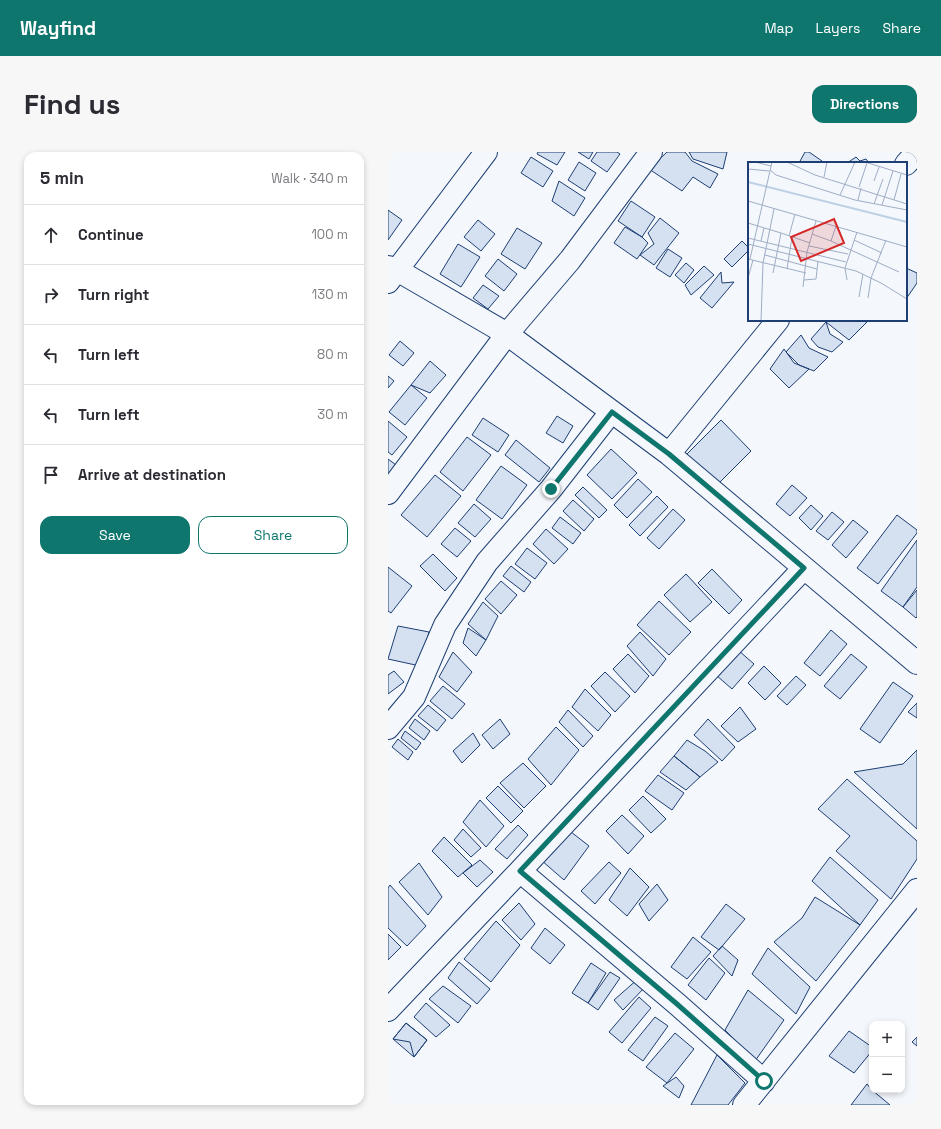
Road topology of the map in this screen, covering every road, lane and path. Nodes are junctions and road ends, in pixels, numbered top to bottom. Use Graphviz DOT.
graph roads {
  1 [pos="486,152"];
  2 [pos="651,152"];
  3 [pos="391,274"];
  4 [pos="777,321"];
  5 [pos="507,334"];
  6 [pos="612,412"];
  7 [pos="669,454"];
  8 [pos="388,493"];
  9 [pos="804,568"];
  10 [pos="917,662"];
  11 [pos="388,728"];
  12 [pos="520,871"];
  13 [pos="917,890"];
  14 [pos="388,1010"];
  15 [pos="764,1081"];
  16 [pos="744,1105"];
  1 -- 3 [label="street"];
  2 -- 5 [label="street"];
  3 -- 5 [label="street"];
  4 -- 7 [label="street"];
  5 -- 6 [label="street"];
  5 -- 8 [label="street"];
  6 -- 7 [label="street"];
  6 -- 11 [label="street"];
  7 -- 9 [label="street"];
  9 -- 10 [label="street"];
  9 -- 12 [label="street"];
  12 -- 14 [label="street"];
  12 -- 15 [label="street"];
  13 -- 15 [label="street"];
  15 -- 16 [label="street"];
}
